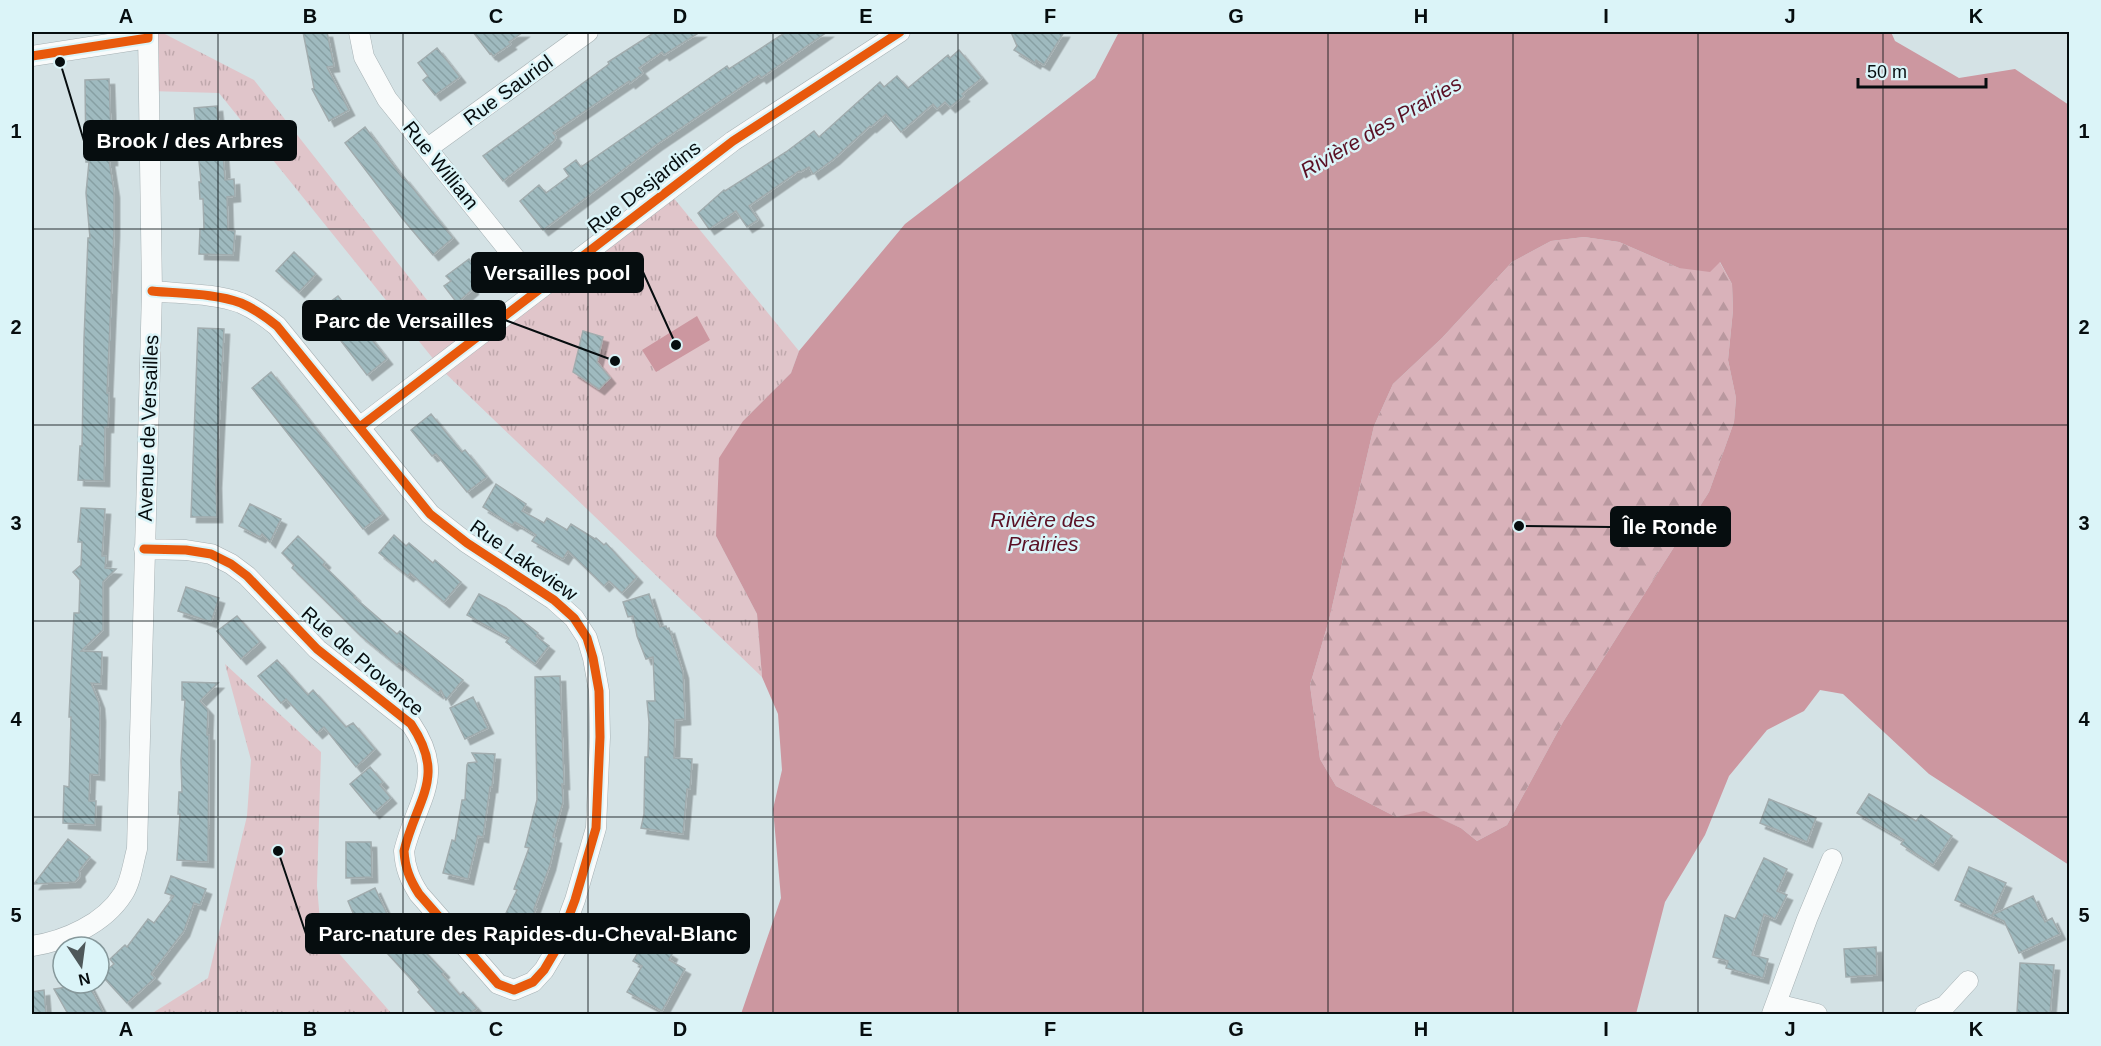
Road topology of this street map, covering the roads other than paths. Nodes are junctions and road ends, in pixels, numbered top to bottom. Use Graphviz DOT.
graph roads {
  1 [pos="359,32"];
  2 [pos="588,32"];
  3 [pos="900,32"];
  4 [pos="148,35"];
  5 [pos="32,56"];
  6 [pos="428,148"];
  7 [pos="540,289"];
  8 [pos="152,291"];
  9 [pos="361,426"];
  10 [pos="144,549"];
  11 [pos="1832,859"];
  12 [pos="32,946"];
  13 [pos="1968,981"];
  14 [pos="514,990"];
  15 [pos="1774,1009"];
  16 [pos="1817,1014"];
  17 [pos="1925,1014"];
  1 -- 6 [label="street, Rue William"];
  2 -- 6 [label="street, Rue Sauriol"];
  3 -- 7 [label="street, Rue Desjardins"];
  4 -- 5 [label="street"];
  4 -- 8 [label="street, Avenue de Versailles"];
  6 -- 7 [label="street, Rue William"];
  7 -- 9 [label="street, Rue Desjardins"];
  8 -- 9 [label="street, Rue Lakeview"];
  8 -- 10 [label="street, Avenue de Versailles"];
  9 -- 14 [label="street, Rue Lakeview"];
  10 -- 12 [label="street, Avenue de Versailles"];
  10 -- 14 [label="street, Rue de Provence"];
  11 -- 15 [label="street"];
  13 -- 17 [label="street"];
  15 -- 16 [label="street"];
}
